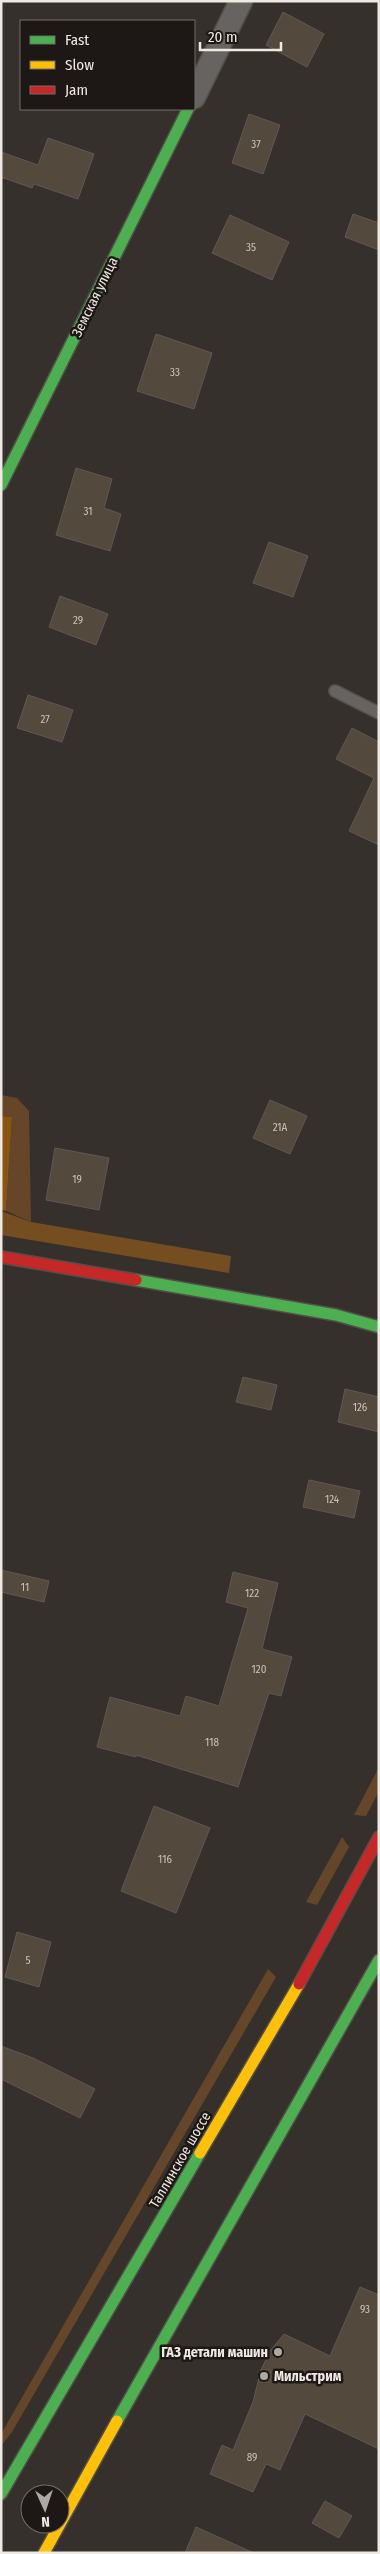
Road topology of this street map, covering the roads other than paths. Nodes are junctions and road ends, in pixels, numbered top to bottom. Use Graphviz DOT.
graph roads {
  1 [pos="241,1"];
  2 [pos="195,95"];
  3 [pos="188,110"];
  4 [pos="1,485"];
  5 [pos="335,691"];
  6 [pos="379,713"];
  7 [pos="1,1258"];
  8 [pos="379,1327"];
  9 [pos="379,1837"];
  10 [pos="379,1960"];
  11 [pos="1,2494"];
  12 [pos="44,2553"];
  1 -- 2 [label="street"];
  3 -- 4 [label="main road, Земская улица"];
  5 -- 6 [label="lane"];
  7 -- 8 [label="main road"];
  9 -- 11 [label="main road, Таллинское шоссе"];
  10 -- 12 [label="main road"];
}
